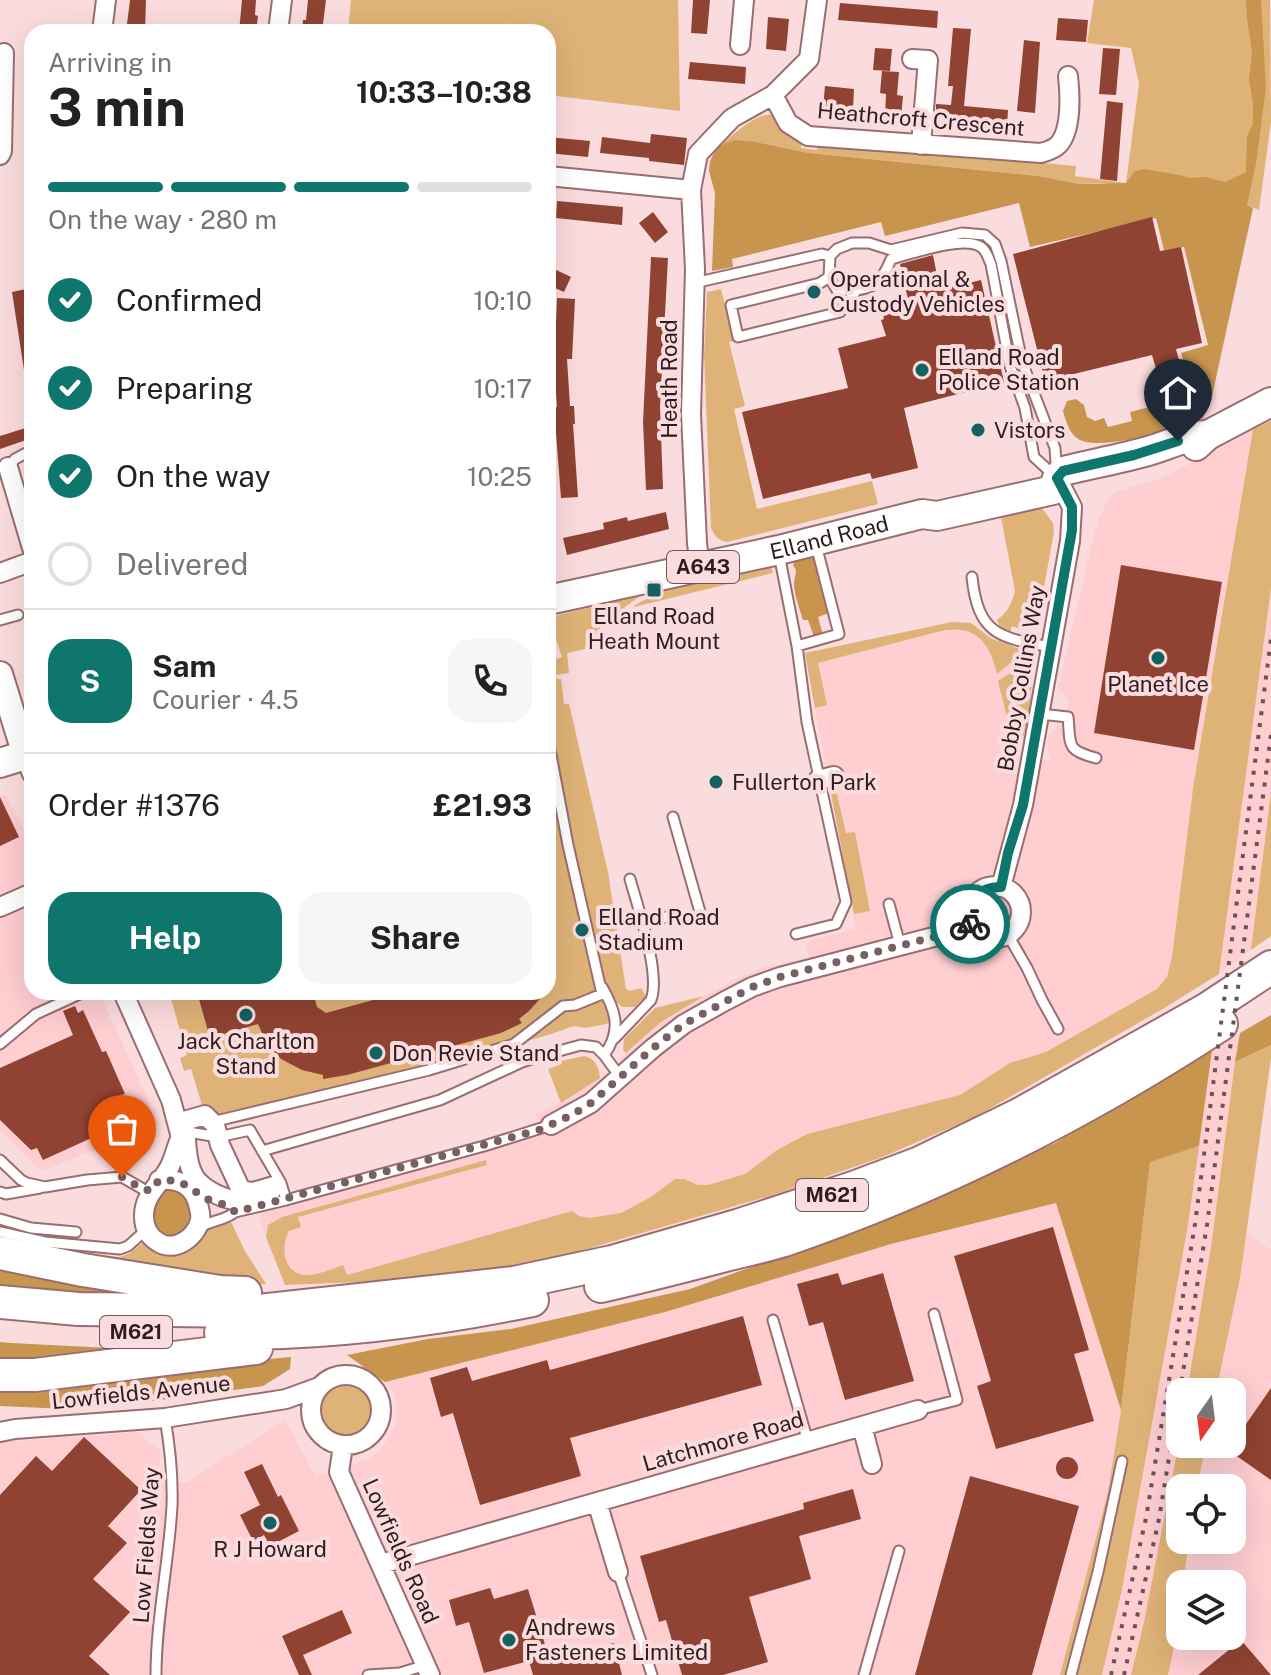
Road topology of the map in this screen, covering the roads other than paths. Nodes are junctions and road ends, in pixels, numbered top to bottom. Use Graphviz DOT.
graph roads {
  1 [pos="106,0"];
  2 [pos="282,0"];
  3 [pos="744,0"];
  4 [pos="812,0"];
  5 [pos="103,24"];
  6 [pos="279,24"];
  7 [pos="740,45"];
  8 [pos="4,53"];
  9 [pos="912,59"];
  10 [pos="1068,76"];
  11 [pos="773,95"];
  12 [pos="921,145"];
  13 [pos="0,155"];
  14 [pos="556,177"];
  15 [pos="691,190"];
  16 [pos="830,256"];
  17 [pos="829,277"];
  18 [pos="694,283"];
  19 [pos="1020,285"];
  20 [pos="1007,288"];
  21 [pos="996,290"];
  22 [pos="856,291"];
  23 [pos="1271,402"];
  24 [pos="24,454"];
  25 [pos="8,467"];
  26 [pos="1057,478"];
  27 [pos="24,521"];
  28 [pos="815,542"];
  29 [pos="779,550"];
  30 [pos="24,564"];
  31 [pos="700,567"];
  32 [pos="0,573"];
  33 [pos="972,577"];
  34 [pos="556,598"];
  35 [pos="18,615"];
  36 [pos="0,620"];
  37 [pos="797,646"];
  38 [pos="1051,647"];
  39 [pos="2,693"];
  40 [pos="1040,714"];
  41 [pos="1096,758"];
  42 [pos="22,761"];
  43 [pos="556,781"];
  44 [pos="673,817"];
  45 [pos="630,879"];
  46 [pos="1001,887"];
  47 [pos="24,896"];
  48 [pos="889,904"];
  49 [pos="0,907"];
  50 [pos="700,912"];
  51 [pos="670,916"];
  52 [pos="642,924"];
  53 [pos="972,924"];
  54 [pos="796,934"];
  55 [pos="1008,935"];
  56 [pos="900,945"];
  57 [pos="1271,967"];
  58 [pos="602,987"];
  59 [pos="1271,992"];
  60 [pos="67,1000"];
  61 [pos="127,1000"];
  62 [pos="1058,1029"];
  63 [pos="614,1039"];
  64 [pos="0,1044"];
  65 [pos="604,1055"];
  66 [pos="621,1078"];
  67 [pos="551,1125"];
  68 [pos="215,1130"];
  69 [pos="182,1132"];
  70 [pos="262,1151"];
  71 [pos="0,1160"];
  72 [pos="187,1182"];
  73 [pos="155,1186"];
  74 [pos="45,1187"];
  75 [pos="0,1192"];
  76 [pos="286,1200"];
  77 [pos="235,1212"];
  78 [pos="0,1219"];
  79 [pos="146,1230"];
  80 [pos="195,1231"];
  81 [pos="0,1232"];
  82 [pos="76,1232"];
  83 [pos="0,1253"];
  84 [pos="0,1302"];
  85 [pos="934,1314"];
  86 [pos="348,1315"];
  87 [pos="773,1320"];
  88 [pos="267,1321"];
  89 [pos="0,1324"];
  90 [pos="0,1375"];
  91 [pos="319,1387"];
  92 [pos="286,1399"];
  93 [pos="918,1410"];
  94 [pos="310,1416"];
  95 [pos="165,1418"];
  96 [pos="862,1426"];
  97 [pos="0,1432"];
  98 [pos="808,1442"];
  99 [pos="343,1446"];
  100 [pos="1122,1461"];
  101 [pos="872,1464"];
  102 [pos="597,1502"];
  103 [pos="899,1551"];
  104 [pos="381,1564"];
  105 [pos="618,1572"];
  106 [pos="428,1670"];
  107 [pos="156,1675"];
  108 [pos="368,1675"];
  109 [pos="652,1675"];
  110 [pos="864,1675"];
  111 [pos="1071,1675"];
  1 -- 5 [label="street"];
  2 -- 6 [label="street"];
  3 -- 7 [label="street"];
  4 -- 11 [label="street, Heath Road"];
  8 -- 13 [label="street"];
  9 -- 12 [label="street"];
  10 -- 12 [label="street, Heathcroft Crescent"];
  11 -- 12 [label="street, Heathcroft Crescent"];
  11 -- 15 [label="street, Heath Road"];
  14 -- 15 [label="street"];
  15 -- 18 [label="street, Heath Road"];
  16 -- 17 [label="lane"];
  16 -- 18 [label="lane"];
  16 -- 20 [label="lane"];
  17 -- 22 [label="lane"];
  17 -- 22 [label="lane"];
  18 -- 31 [label="street, Heath Road"];
  19 -- 20 [label="lane"];
  20 -- 21 [label="lane"];
  20 -- 26 [label="lane"];
  21 -- 22 [label="lane"];
  21 -- 26 [label="lane"];
  23 -- 26 [label="main road, Elland Road / A643"];
  24 -- 25 [label="lane"];
  25 -- 27 [label="street"];
  26 -- 28 [label="main road, Elland Road / A643"];
  26 -- 38 [label="street, Bobby Collins Way"];
  28 -- 29 [label="main road, Elland Road / A643"];
  28 -- 37 [label="lane"];
  29 -- 31 [label="main road, Elland Road / A643"];
  29 -- 37 [label="lane"];
  30 -- 32 [label="street"];
  31 -- 34 [label="main road, Elland Road / A643"];
  33 -- 38 [label="lane"];
  35 -- 36 [label="lane"];
  37 -- 54 [label="lane"];
  38 -- 40 [label="street, Bobby Collins Way"];
  39 -- 42 [label="street"];
  40 -- 41 [label="lane"];
  40 -- 46 [label="street, Bobby Collins Way"];
  43 -- 58 [label="lane"];
  44 -- 50 [label="lane"];
  45 -- 52 [label="lane"];
  46 -- 53 [label="street"];
  46 -- 55 [label="street"];
  47 -- 49 [label="street"];
  48 -- 56 [label="lane"];
  51 -- 52 [label="lane"];
  52 -- 63 [label="lane"];
  53 -- 55 [label="street"];
  53 -- 56 [label="street"];
  55 -- 62 [label="lane"];
  56 -- 66 [label="street"];
  57 -- 86 [label="highway, M621"];
  58 -- 63 [label="lane"];
  58 -- 68 [label="lane"];
  59 -- 86 [label="highway, M621"];
  60 -- 64 [label="lane"];
  61 -- 69 [label="street"];
  63 -- 65 [label="lane"];
  65 -- 66 [label="lane"];
  65 -- 70 [label="lane"];
  66 -- 67 [label="street"];
  67 -- 76 [label="lane"];
  68 -- 69 [label="street"];
  68 -- 69 [label="street"];
  68 -- 70 [label="lane"];
  69 -- 72 [label="street"];
  69 -- 73 [label="street"];
  70 -- 76 [label="lane"];
  71 -- 74 [label="lane"];
  72 -- 73 [label="street"];
  72 -- 77 [label="lane"];
  72 -- 80 [label="street"];
  73 -- 74 [label="lane"];
  73 -- 79 [label="street"];
  74 -- 75 [label="lane"];
  76 -- 77 [label="lane"];
  77 -- 80 [label="lane"];
  78 -- 82 [label="lane"];
  79 -- 80 [label="street"];
  79 -- 81 [label="lane"];
  83 -- 88 [label="highway"];
  84 -- 88 [label="highway, M621"];
  85 -- 93 [label="lane"];
  86 -- 88 [label="highway"];
  86 -- 88 [label="highway"];
  87 -- 98 [label="lane"];
  88 -- 89 [label="highway, M621"];
  88 -- 90 [label="highway"];
  91 -- 92 [label="street, Lowfields Avenue"];
  91 -- 94 [label="street"];
  91 -- 99 [label="street"];
  92 -- 94 [label="street"];
  92 -- 95 [label="street, Lowfields Avenue"];
  93 -- 96 [label="street, Latchmore Road"];
  94 -- 99 [label="street"];
  95 -- 97 [label="street, Lowfields Avenue"];
  95 -- 107 [label="lane, Low Fields Way"];
  96 -- 98 [label="street, Latchmore Road"];
  96 -- 101 [label="street"];
  98 -- 102 [label="street, Latchmore Road"];
  99 -- 104 [label="street, Lowfields Road"];
  100 -- 111 [label="lane"];
  102 -- 104 [label="street, Latchmore Road"];
  102 -- 105 [label="street"];
  103 -- 110 [label="lane"];
  104 -- 106 [label="street, Lowfields Road"];
  105 -- 109 [label="lane"];
  106 -- 108 [label="lane"];
}
